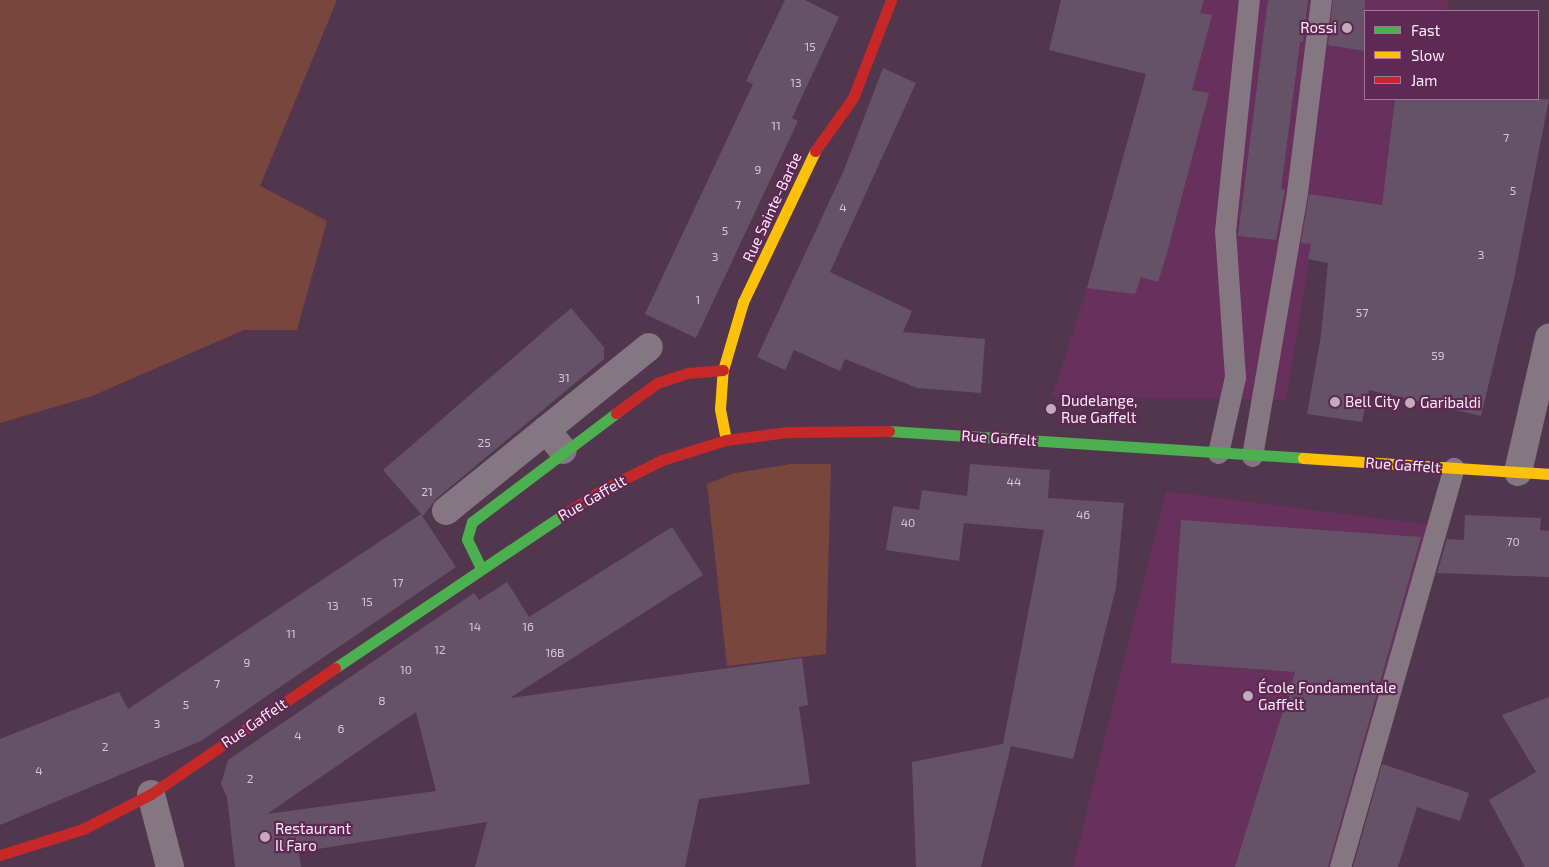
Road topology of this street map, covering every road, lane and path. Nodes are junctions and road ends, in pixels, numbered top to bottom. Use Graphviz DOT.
graph roads {
  1 [pos="891,0"];
  2 [pos="1249,0"];
  3 [pos="1321,0"];
  4 [pos="1549,338"];
  5 [pos="649,347"];
  6 [pos="723,370"];
  7 [pos="555,440"];
  8 [pos="726,440"];
  9 [pos="1218,453"];
  10 [pos="1252,456"];
  11 [pos="1454,468"];
  12 [pos="1518,472"];
  13 [pos="1549,474"];
  14 [pos="446,511"];
  15 [pos="481,568"];
  16 [pos="151,794"];
  17 [pos="0,855"];
  18 [pos="170,867"];
  19 [pos="1340,867"];
  1 -- 6 [label="main road, Rue Sainte-Barbe"];
  2 -- 9 [label="lane"];
  3 -- 10 [label="lane"];
  4 -- 12 [label="street"];
  5 -- 7 [label="street"];
  6 -- 7 [label="main road"];
  6 -- 8 [label="main road, Rue Sainte-Barbe"];
  7 -- 14 [label="street"];
  7 -- 15 [label="main road"];
  8 -- 9 [label="main road, Rue Gaffelt"];
  8 -- 15 [label="main road, Rue Gaffelt"];
  9 -- 10 [label="main road, Rue Gaffelt"];
  10 -- 11 [label="main road, Rue Gaffelt"];
  11 -- 12 [label="main road, Rue Gaffelt"];
  11 -- 19 [label="lane"];
  12 -- 13 [label="main road, Rue Gaffelt"];
  15 -- 16 [label="main road, Rue Gaffelt"];
  16 -- 17 [label="main road, Rue Gaffelt"];
  16 -- 18 [label="street"];
}
